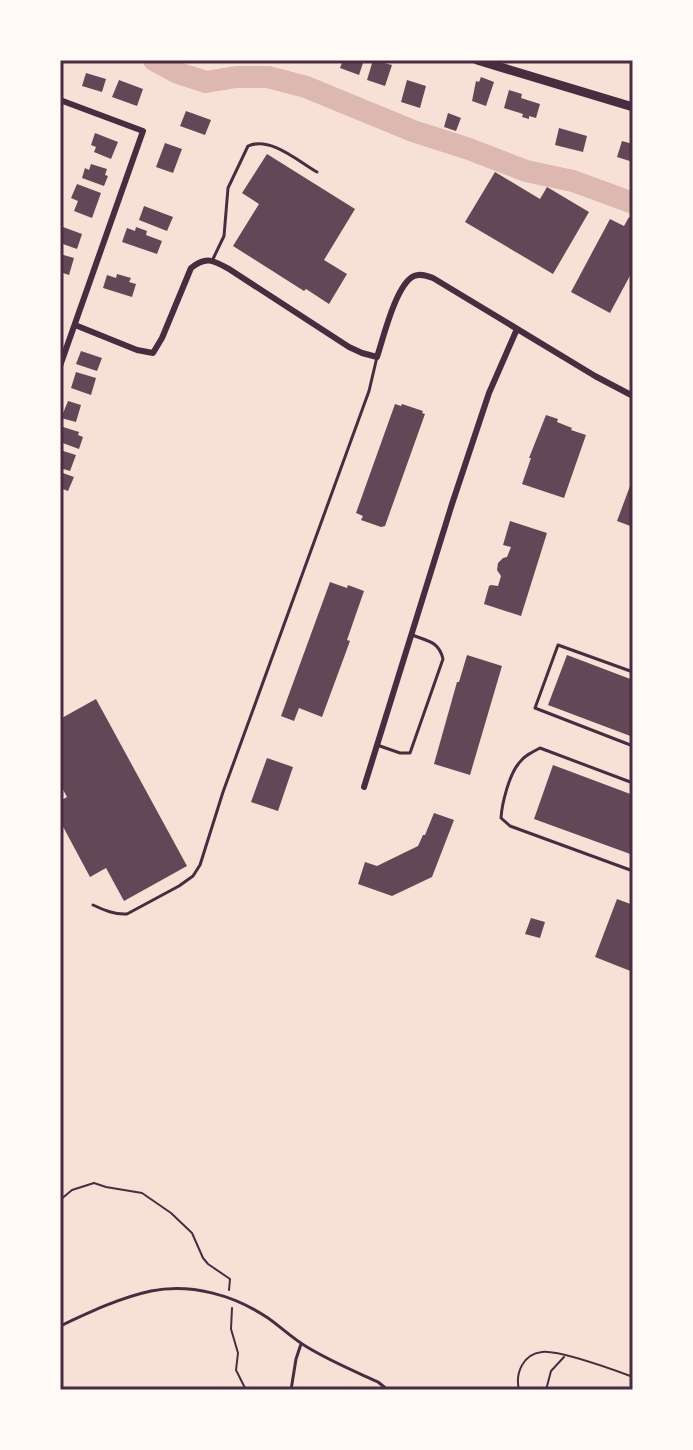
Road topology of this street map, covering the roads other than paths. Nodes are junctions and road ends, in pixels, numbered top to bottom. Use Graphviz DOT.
graph roads {
  1 [pos="477,60"];
  2 [pos="60,100"];
  3 [pos="633,107"];
  4 [pos="317,172"];
  5 [pos="212,261"];
  6 [pos="75,325"];
  7 [pos="517,329"];
  8 [pos="377,357"];
  9 [pos="60,366"];
  10 [pos="633,396"];
  11 [pos="412,635"];
  12 [pos="633,672"];
  13 [pos="377,745"];
  14 [pos="633,746"];
  15 [pos="633,783"];
  16 [pos="364,787"];
  17 [pos="633,871"];
  18 [pos="93,905"];
  19 [pos="60,1326"];
  20 [pos="301,1344"];
  21 [pos="291,1390"];
  22 [pos="388,1390"];
  1 -- 3 [label="main road"];
  2 -- 6 [label="street"];
  4 -- 5 [label="lane"];
  5 -- 6 [label="street"];
  5 -- 8 [label="street"];
  6 -- 9 [label="street"];
  7 -- 8 [label="street"];
  7 -- 10 [label="street"];
  7 -- 11 [label="street"];
  8 -- 18 [label="lane"];
  11 -- 13 [label="street"];
  11 -- 13 [label="lane"];
  12 -- 14 [label="lane"];
  13 -- 16 [label="street"];
  15 -- 17 [label="lane"];
  19 -- 20 [label="lane"];
  20 -- 21 [label="lane"];
  20 -- 22 [label="lane"];
}
